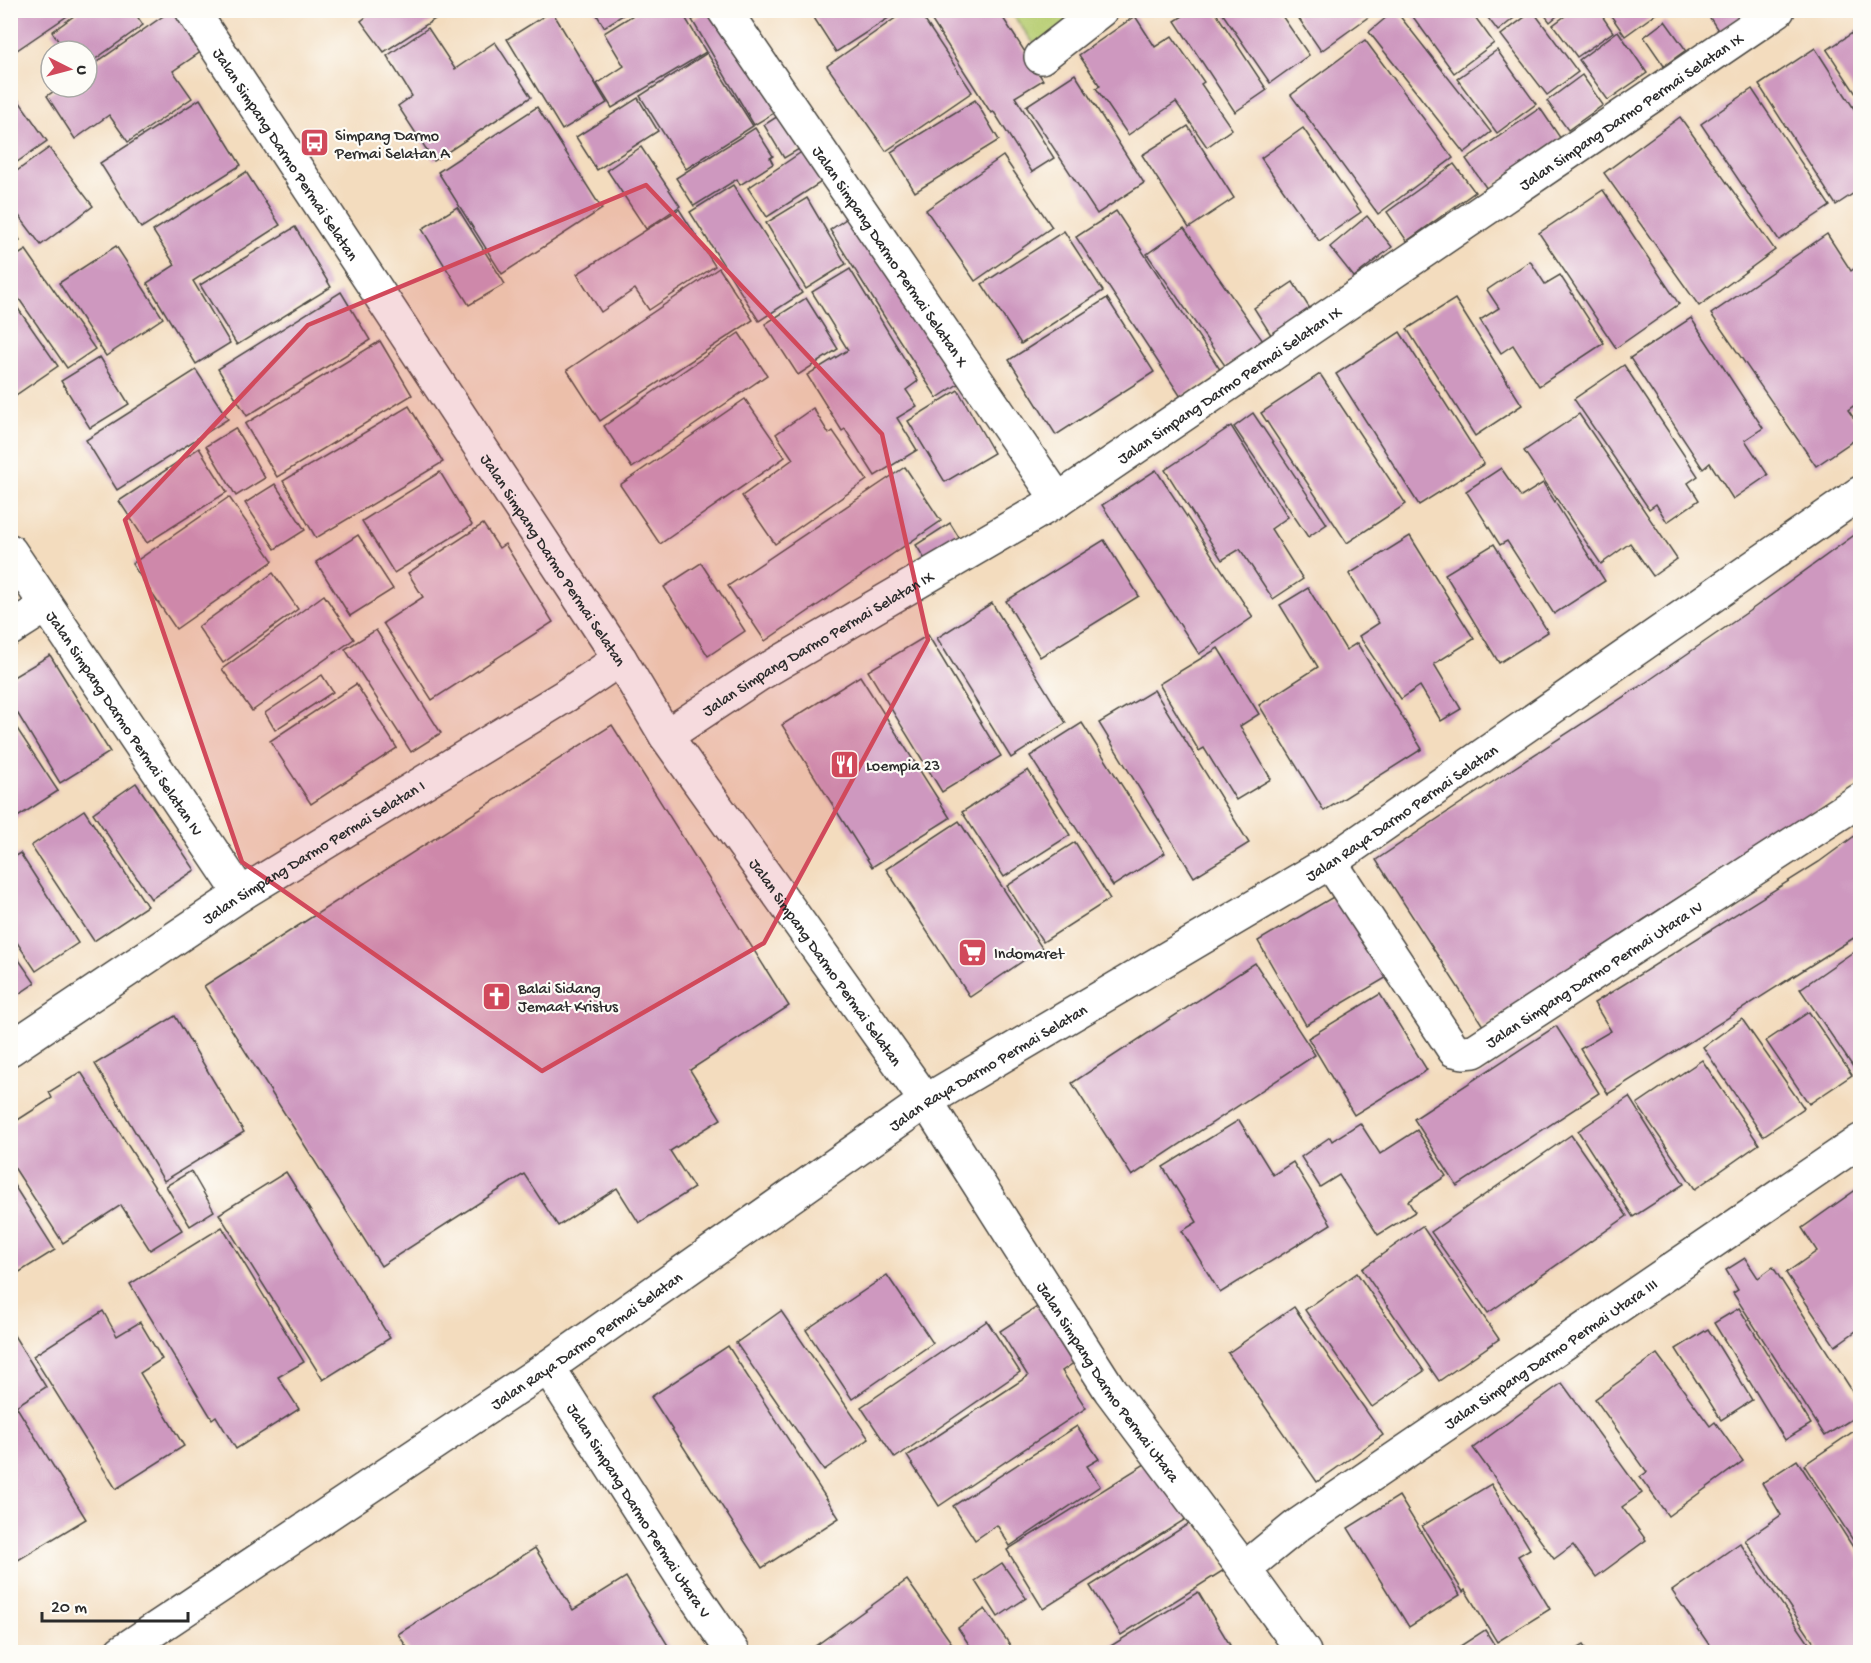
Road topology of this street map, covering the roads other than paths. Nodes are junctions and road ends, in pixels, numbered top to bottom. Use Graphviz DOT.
graph roads {
  1 [pos="192,10"];
  2 [pos="724,10"];
  3 [pos="1101,10"];
  4 [pos="1778,10"];
  5 [pos="1041,57"];
  6 [pos="1860,493"];
  7 [pos="1058,500"];
  8 [pos="10,551"];
  9 [pos="46,606"];
  10 [pos="10,629"];
  11 [pos="620,659"];
  12 [pos="666,735"];
  13 [pos="1860,800"];
  14 [pos="1330,862"];
  15 [pos="241,894"];
  16 [pos="10,1049"];
  17 [pos="926,1101"];
  18 [pos="1860,1141"];
  19 [pos="548,1367"];
  20 [pos="1244,1569"];
  21 [pos="121,1653"];
  22 [pos="733,1653"];
  23 [pos="1304,1653"];
  1 -- 11 [label="street, Jalan Simpang Darmo Permai Selatan"];
  2 -- 7 [label="street, Jalan Simpang Darmo Permai Selatan X"];
  3 -- 5 [label="street"];
  4 -- 7 [label="street, Jalan Simpang Darmo Permai Selatan IX"];
  6 -- 14 [label="street, Jalan Raya Darmo Permai Selatan"];
  7 -- 12 [label="street, Jalan Simpang Darmo Permai Selatan IX"];
  8 -- 9 [label="street, Jalan Simpang Darmo Permai Selatan IV"];
  9 -- 10 [label="street"];
  9 -- 15 [label="street, Jalan Simpang Darmo Permai Selatan IV"];
  11 -- 12 [label="street, Jalan Simpang Darmo Permai Selatan"];
  11 -- 15 [label="street, Jalan Simpang Darmo Permai Selatan I"];
  12 -- 17 [label="street, Jalan Simpang Darmo Permai Selatan"];
  13 -- 14 [label="street, Jalan Simpang Darmo Permai Utara IV"];
  14 -- 17 [label="street, Jalan Raya Darmo Permai Selatan"];
  15 -- 16 [label="street, Jalan Simpang Darmo Permai Selatan I"];
  17 -- 19 [label="street, Jalan Raya Darmo Permai Selatan"];
  17 -- 20 [label="street, Jalan Simpang Darmo Permai Utara"];
  18 -- 20 [label="street, Jalan Simpang Darmo Permai Utara III"];
  19 -- 21 [label="street, Jalan Raya Darmo Permai Selatan"];
  19 -- 22 [label="street, Jalan Simpang Darmo Permai Utara V"];
  20 -- 23 [label="street, Jalan Simpang Darmo Permai Utara"];
}
